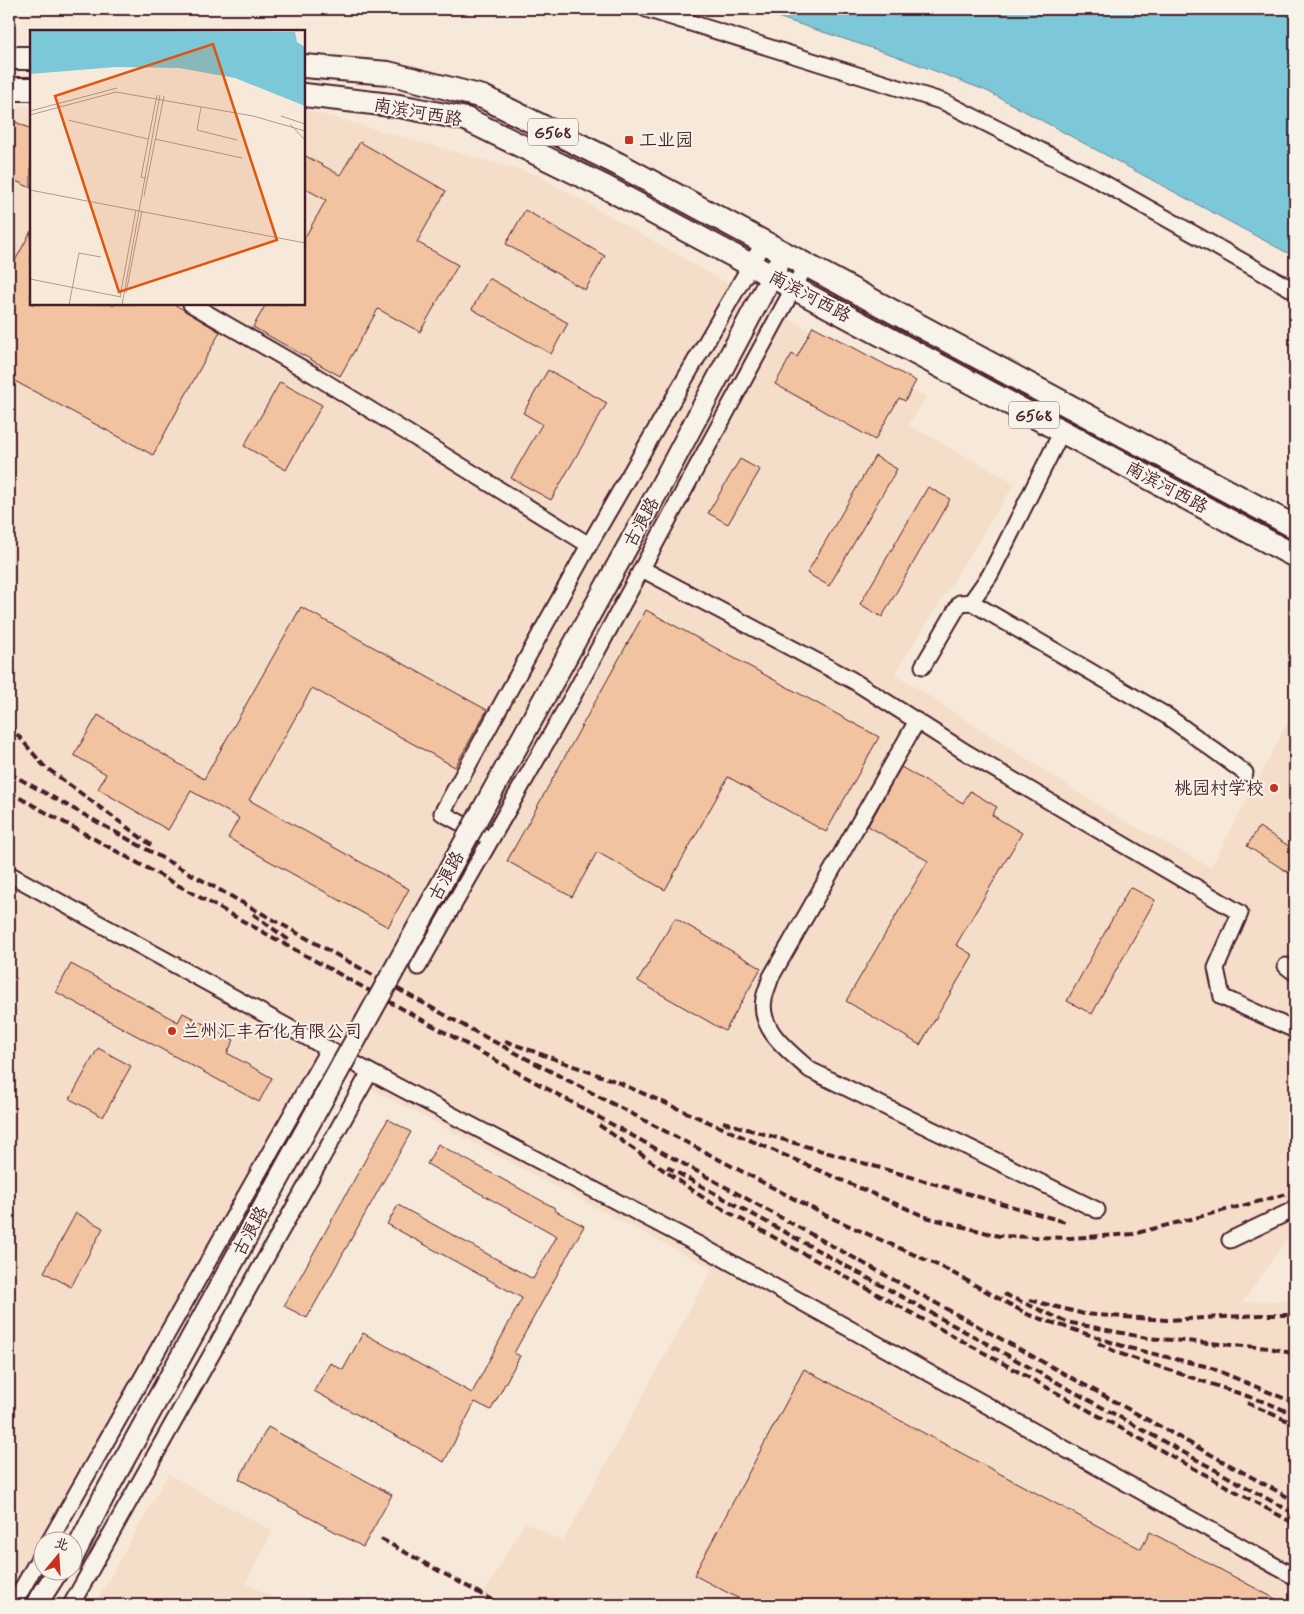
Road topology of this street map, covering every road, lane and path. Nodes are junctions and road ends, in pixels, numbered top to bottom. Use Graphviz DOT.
graph roads {
  1 [pos="646,9"];
  2 [pos="9,58"];
  3 [pos="30,58"];
  4 [pos="305,66"];
  5 [pos="9,89"];
  6 [pos="30,89"];
  7 [pos="305,95"];
  8 [pos="764,242"];
  9 [pos="784,253"];
  10 [pos="751,264"];
  11 [pos="806,265"];
  12 [pos="772,275"];
  13 [pos="794,287"];
  14 [pos="1295,291"];
  15 [pos="193,305"];
  16 [pos="1062,431"];
  17 [pos="1295,527"];
  18 [pos="589,545"];
  19 [pos="1295,556"];
  20 [pos="642,569"];
  21 [pos="970,602"];
  22 [pos="923,666"];
  23 [pos="917,721"];
  24 [pos="1245,773"];
  25 [pos="491,839"];
  26 [pos="9,874"];
  27 [pos="418,967"];
  28 [pos="1295,1030"];
  29 [pos="328,1050"];
  30 [pos="370,1072"];
  31 [pos="1295,1209"];
  32 [pos="1097,1210"];
  33 [pos="1230,1240"];
  34 [pos="103,1498"];
  35 [pos="55,1532"];
  36 [pos="81,1532"];
  37 [pos="82,1539"];
  38 [pos="32,1570"];
  39 [pos="1295,1577"];
  40 [pos="51,1582"];
  41 [pos="61,1582"];
  42 [pos="12,1605"];
  43 [pos="36,1605"];
  44 [pos="50,1605"];
  45 [pos="71,1605"];
  1 -- 14 [label="street"];
  2 -- 3 [label="highway"];
  4 -- 8 [label="highway, 南滨河西路 / G568"];
  5 -- 6 [label="highway"];
  7 -- 10 [label="highway, 南滨河西路 / G568"];
  8 -- 9 [label="highway, 南滨河西路 / G568"];
  8 -- 10 [label="street"];
  9 -- 11 [label="highway, 南滨河西路 / G568"];
  9 -- 12 [label="main road, 古浪路"];
  10 -- 12 [label="highway, 南滨河西路 / G568"];
  10 -- 18 [label="street"];
  11 -- 13 [label="street"];
  11 -- 17 [label="highway, 南滨河西路 / G568"];
  12 -- 13 [label="highway, 南滨河西路 / G568"];
  12 -- 34 [label="main road, 古浪路, bridge"];
  13 -- 16 [label="highway, 南滨河西路 / G568"];
  13 -- 20 [label="street"];
  15 -- 18 [label="street"];
  16 -- 19 [label="highway, 南滨河西路 / G568"];
  16 -- 21 [label="street"];
  18 -- 25 [label="street"];
  20 -- 23 [label="street"];
  20 -- 25 [label="street"];
  21 -- 22 [label="street"];
  21 -- 24 [label="street"];
  23 -- 28 [label="street"];
  23 -- 32 [label="street"];
  25 -- 27 [label="street"];
  26 -- 29 [label="street"];
  29 -- 30 [label="street"];
  29 -- 35 [label="street, 古浪路"];
  30 -- 39 [label="street"];
  30 -- 45 [label="street, 古浪路"];
  31 -- 33 [label="street"];
  34 -- 36 [label="main road, 古浪路"];
  34 -- 37 [label="main road, 古浪路"];
  38 -- 42 [label="street"];
  40 -- 43 [label="main road"];
  41 -- 44 [label="main road"];
}
